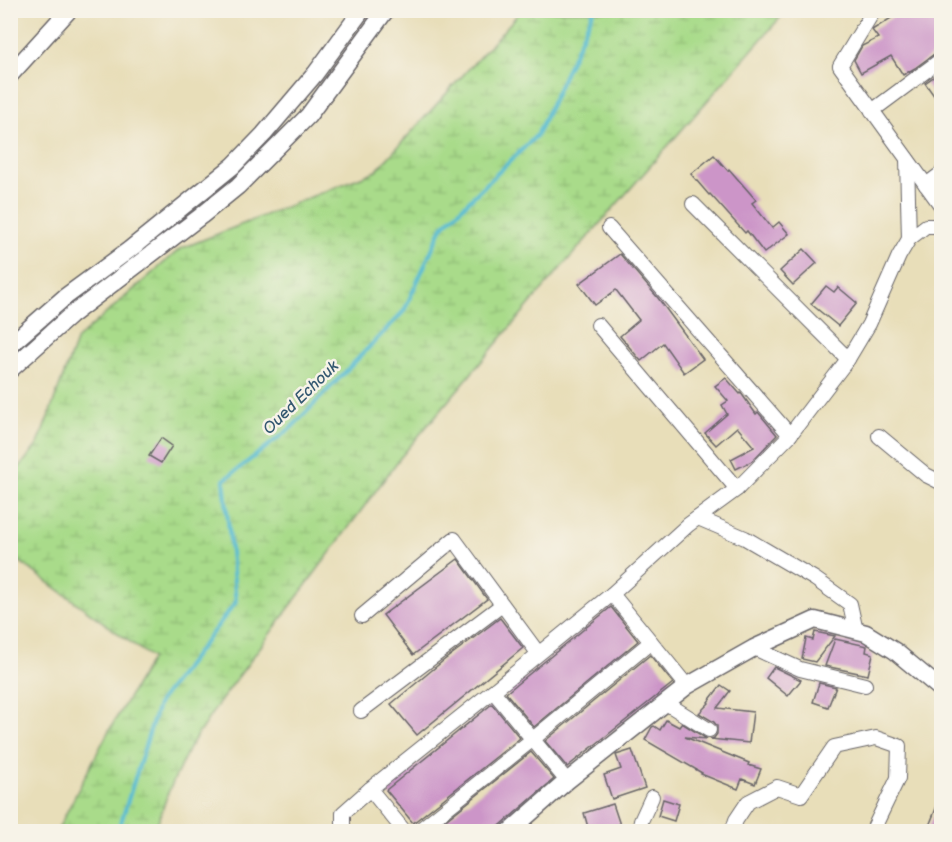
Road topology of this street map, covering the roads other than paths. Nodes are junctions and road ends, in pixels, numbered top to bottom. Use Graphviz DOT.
graph roads {
  1 [pos="69,10"];
  2 [pos="362,10"];
  3 [pos="386,10"];
  4 [pos="874,10"];
  5 [pos="942,59"];
  6 [pos="10,75"];
  7 [pos="872,111"];
  8 [pos="907,159"];
  9 [pos="942,173"];
  10 [pos="926,185"];
  11 [pos="693,204"];
  12 [pos="942,207"];
  13 [pos="942,226"];
  14 [pos="609,228"];
  15 [pos="909,238"];
  16 [pos="598,325"];
  17 [pos="10,345"];
  18 [pos="849,359"];
  19 [pos="10,370"];
  20 [pos="790,435"];
  21 [pos="879,435"];
  22 [pos="942,483"];
  23 [pos="736,489"];
  24 [pos="698,518"];
  25 [pos="612,594"];
  26 [pos="502,605"];
  27 [pos="362,616"];
  28 [pos="856,630"];
  29 [pos="651,642"];
  30 [pos="754,648"];
  31 [pos="538,653"];
  32 [pos="687,686"];
  33 [pos="865,686"];
  34 [pos="942,690"];
  35 [pos="493,691"];
  36 [pos="666,703"];
  37 [pos="361,711"];
  38 [pos="709,730"];
  39 [pos="533,739"];
  40 [pos="567,781"];
  41 [pos="370,789"];
  42 [pos="652,797"];
  43 [pos="342,831"];
  44 [pos="405,831"];
  45 [pos="417,831"];
  46 [pos="509,831"];
  47 [pos="639,831"];
  48 [pos="732,831"];
  49 [pos="872,831"];
  1 -- 6 [label="street"];
  2 -- 17 [label="street"];
  3 -- 19 [label="street"];
  4 -- 7 [label="street"];
  5 -- 7 [label="street"];
  7 -- 8 [label="street"];
  8 -- 10 [label="street"];
  8 -- 15 [label="street"];
  9 -- 10 [label="street"];
  10 -- 12 [label="street"];
  11 -- 18 [label="street"];
  13 -- 15 [label="street"];
  14 -- 20 [label="street"];
  15 -- 18 [label="street"];
  16 -- 23 [label="street"];
  18 -- 20 [label="street"];
  20 -- 23 [label="street"];
  21 -- 22 [label="street"];
  23 -- 24 [label="street"];
  24 -- 25 [label="street"];
  24 -- 28 [label="street"];
  25 -- 29 [label="street"];
  25 -- 31 [label="street"];
  26 -- 27 [label="street"];
  26 -- 31 [label="street"];
  26 -- 37 [label="street"];
  28 -- 30 [label="street"];
  28 -- 34 [label="street"];
  29 -- 32 [label="street"];
  29 -- 39 [label="street"];
  30 -- 32 [label="street"];
  30 -- 33 [label="street"];
  31 -- 35 [label="street"];
  32 -- 36 [label="street"];
  35 -- 39 [label="street"];
  35 -- 41 [label="street"];
  36 -- 38 [label="street"];
  36 -- 40 [label="street"];
  39 -- 40 [label="street"];
  39 -- 45 [label="street"];
  40 -- 46 [label="street"];
  41 -- 43 [label="street"];
  41 -- 44 [label="street"];
  42 -- 47 [label="street"];
  48 -- 49 [label="street"];
}
